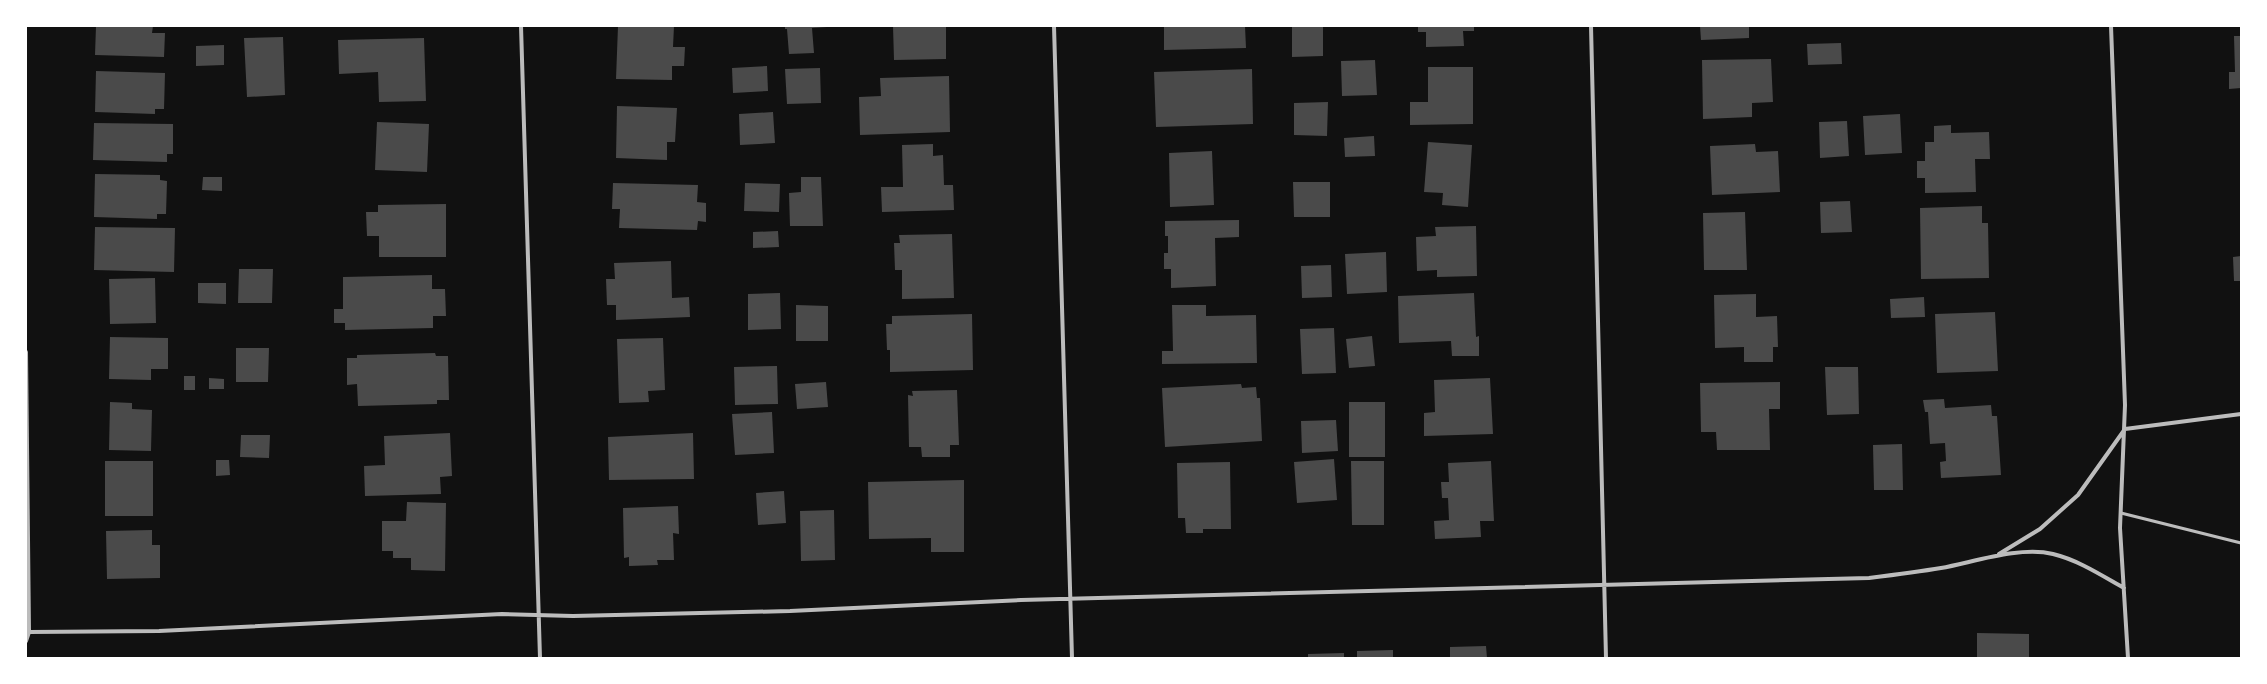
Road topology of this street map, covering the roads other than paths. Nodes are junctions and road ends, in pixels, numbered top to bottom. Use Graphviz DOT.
graph roads {
  1 [pos="521,26"];
  2 [pos="1054,26"];
  3 [pos="1591,26"];
  4 [pos="2111,26"];
  5 [pos="26,352"];
  6 [pos="2241,414"];
  7 [pos="2125,429"];
  8 [pos="2121,513"];
  9 [pos="2241,543"];
  10 [pos="1996,556"];
  11 [pos="1604,584"];
  12 [pos="2124,588"];
  13 [pos="1070,600"];
  14 [pos="540,615"];
  15 [pos="29,632"];
  16 [pos="26,641"];
  17 [pos="540,658"];
  18 [pos="1072,658"];
  19 [pos="1606,658"];
  20 [pos="2128,658"];
  1 -- 14 [label="street"];
  2 -- 13 [label="street"];
  3 -- 11 [label="street"];
  4 -- 7 [label="street"];
  5 -- 15 [label="street"];
  6 -- 7 [label="street"];
  7 -- 8 [label="street"];
  7 -- 10 [label="street"];
  8 -- 9 [label="lane"];
  8 -- 12 [label="street"];
  10 -- 11 [label="street"];
  10 -- 12 [label="street"];
  11 -- 13 [label="street"];
  11 -- 19 [label="street"];
  12 -- 20 [label="street"];
  13 -- 14 [label="street"];
  13 -- 18 [label="street"];
  14 -- 15 [label="street"];
  14 -- 17 [label="street"];
  15 -- 16 [label="street"];
}
